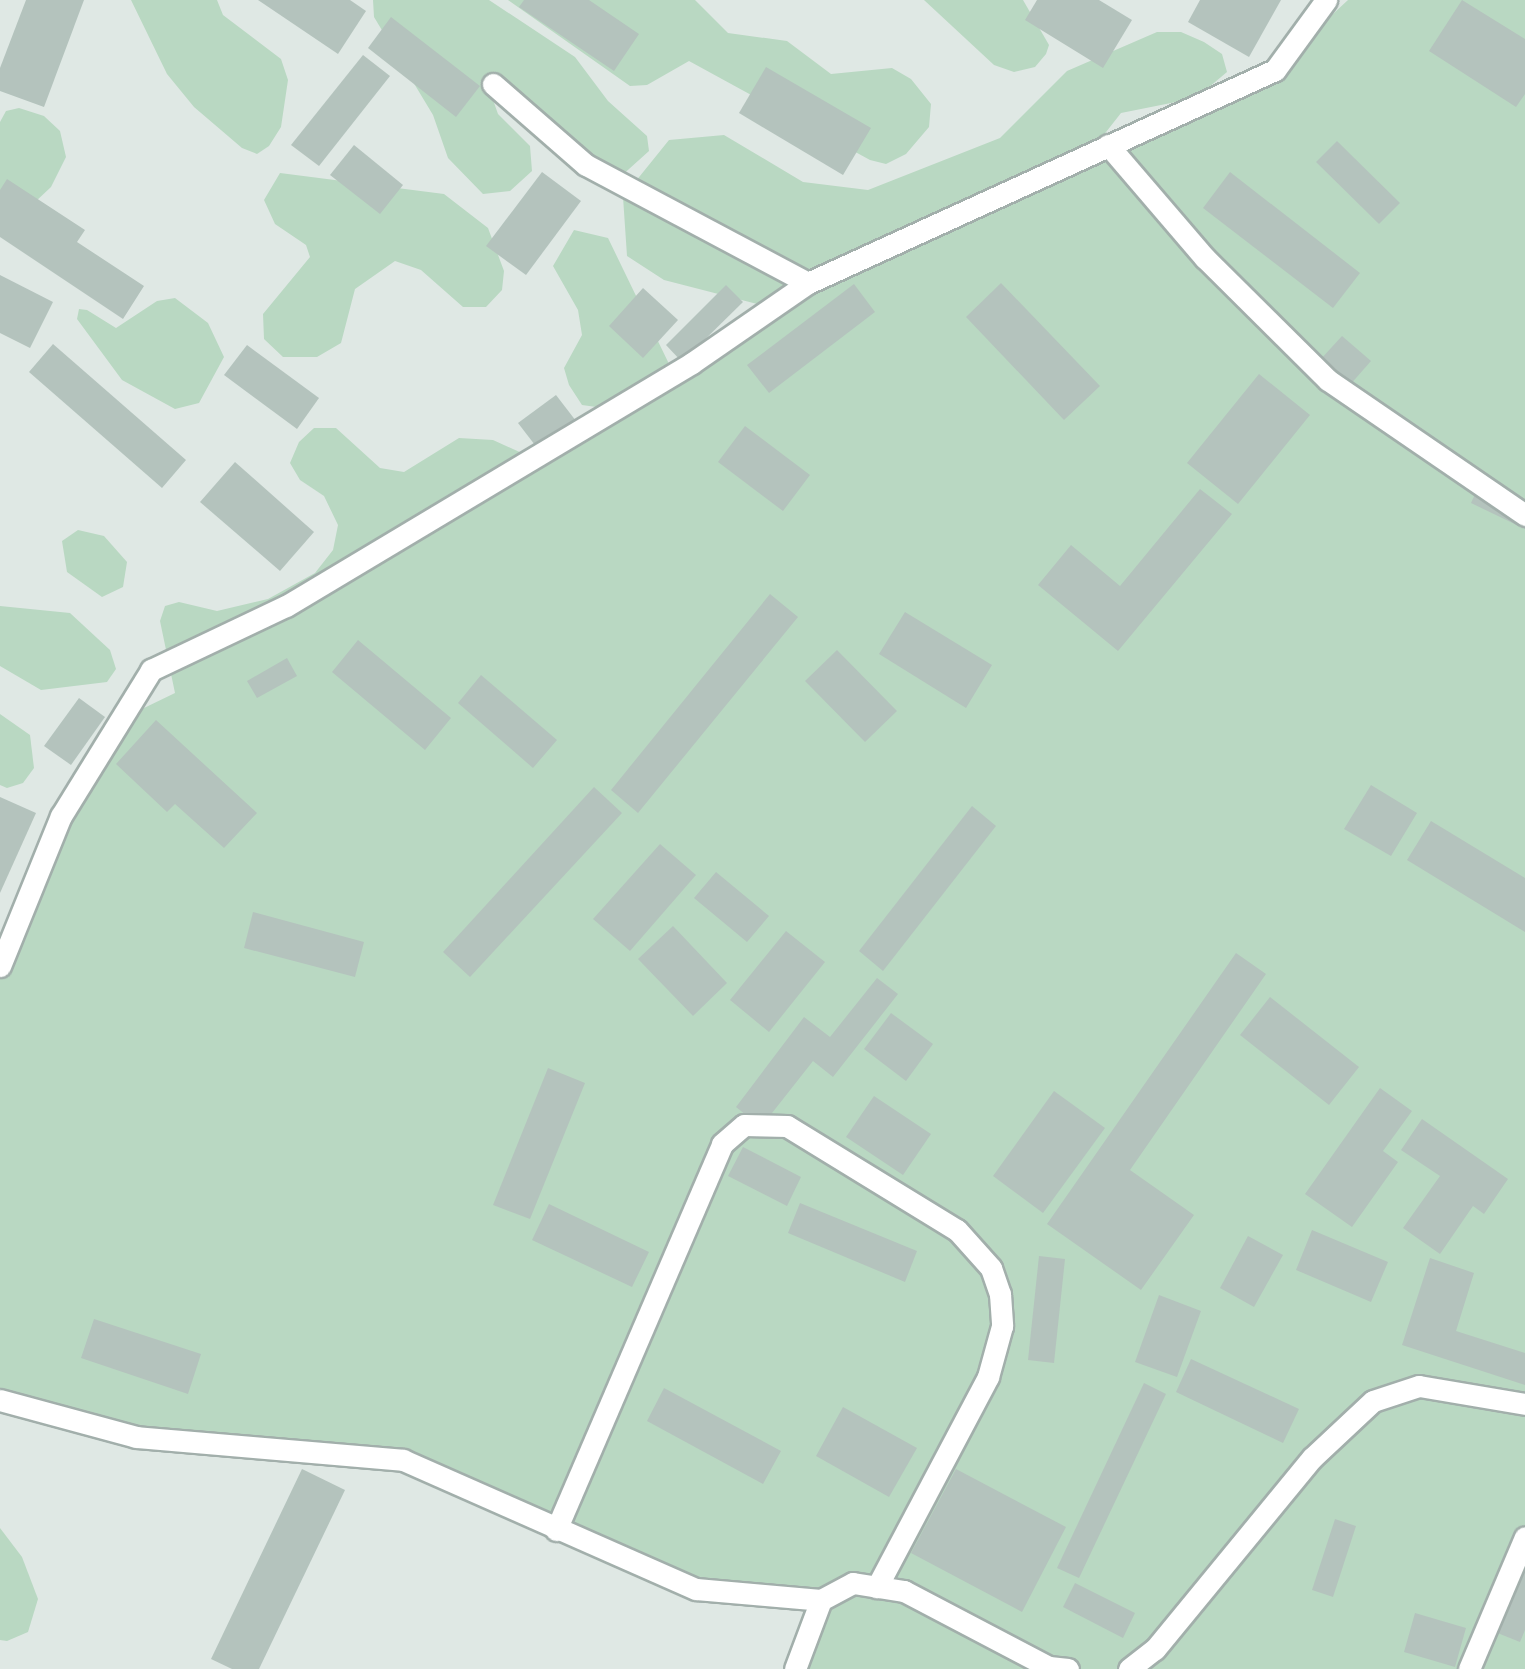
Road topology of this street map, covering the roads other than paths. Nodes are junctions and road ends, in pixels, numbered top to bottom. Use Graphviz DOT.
graph roads {
  1 [pos="1326,0"];
  2 [pos="493,84"];
  3 [pos="1108,145"];
  4 [pos="808,283"];
  5 [pos="1525,515"];
  6 [pos="0,966"];
  7 [pos="0,1400"];
  8 [pos="1525,1404"];
  9 [pos="556,1530"];
  10 [pos="1525,1537"];
  11 [pos="877,1587"];
  12 [pos="821,1600"];
  13 [pos="795,1669"];
  14 [pos="1068,1669"];
  15 [pos="1129,1669"];
  16 [pos="1469,1669"];
  1 -- 3 [label="lane"];
  2 -- 4 [label="lane"];
  3 -- 4 [label="lane"];
  3 -- 5 [label="lane"];
  4 -- 6 [label="lane"];
  7 -- 9 [label="lane"];
  8 -- 15 [label="lane"];
  9 -- 11 [label="lane"];
  9 -- 12 [label="lane"];
  10 -- 16 [label="lane"];
  11 -- 12 [label="lane"];
  11 -- 14 [label="lane"];
  12 -- 13 [label="lane"];
}
